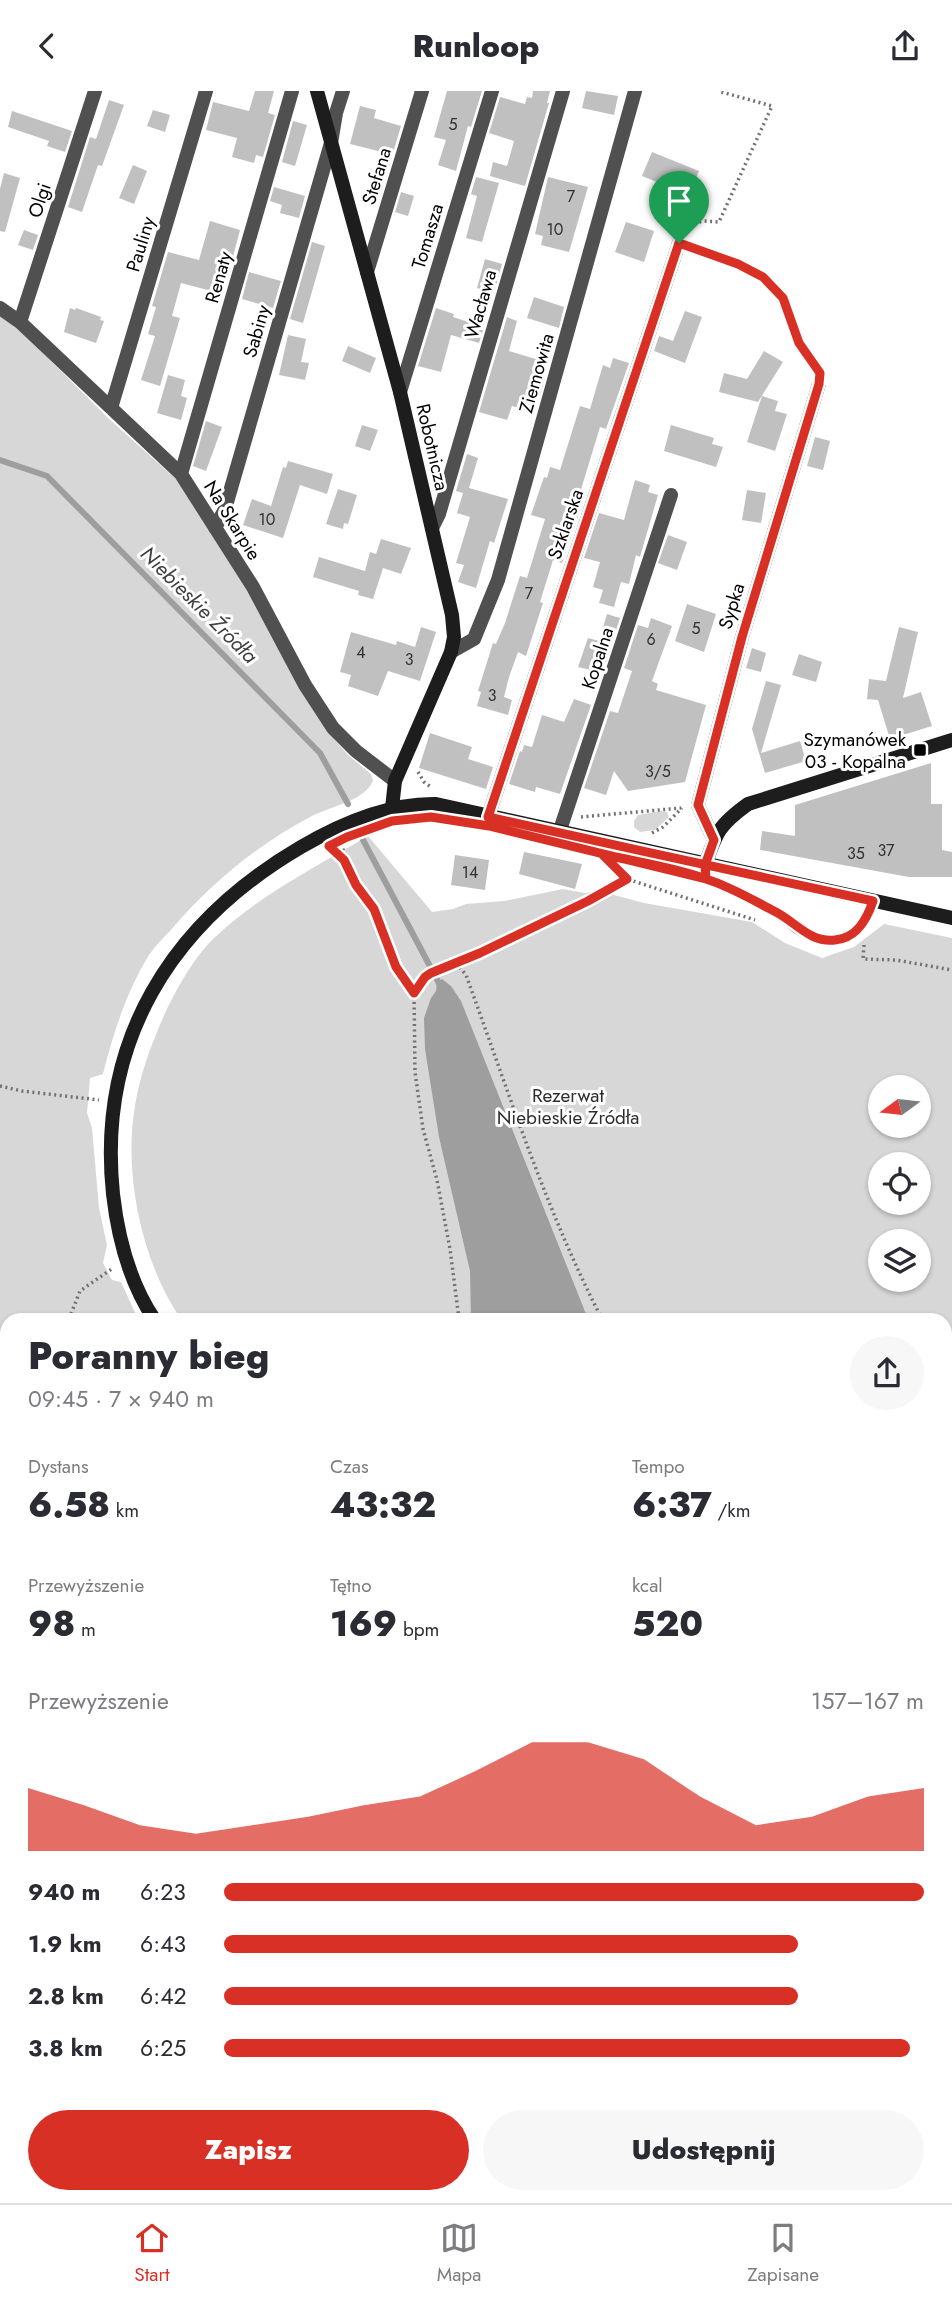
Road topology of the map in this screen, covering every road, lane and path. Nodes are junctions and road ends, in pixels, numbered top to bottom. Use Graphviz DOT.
graph roads {
  1 [pos="95,91"];
  2 [pos="205,91"];
  3 [pos="292,91"];
  4 [pos="317,91"];
  5 [pos="343,91"];
  6 [pos="422,91"];
  7 [pos="492,91"];
  8 [pos="563,91"];
  9 [pos="635,91"];
  10 [pos="718,91"];
  11 [pos="331,143"];
  12 [pos="679,243"];
  13 [pos="367,272"];
  14 [pos="0,308"];
  15 [pos="20,322"];
  16 [pos="819,384"];
  17 [pos="400,392"];
  18 [pos="111,408"];
  19 [pos="181,474"];
  20 [pos="671,495"];
  21 [pos="215,528"];
  22 [pos="432,528"];
  23 [pos="451,652"];
  24 [pos="952,740"];
  25 [pos="418,768"];
  26 [pos="395,781"];
  27 [pos="436,791"];
  28 [pos="698,805"];
  29 [pos="391,808"];
  30 [pos="682,808"];
  31 [pos="488,817"];
  32 [pos="589,824"];
  33 [pos="561,826"];
  34 [pos="649,834"];
  35 [pos="347,837"];
  36 [pos="714,840"];
  37 [pos="338,841"];
  38 [pos="615,857"];
  39 [pos="705,865"];
  40 [pos="627,879"];
  41 [pos="873,901"];
  42 [pos="374,909"];
  43 [pos="952,918"];
  44 [pos="763,922"];
  45 [pos="856,949"];
  46 [pos="456,963"];
  47 [pos="952,970"];
  48 [pos="414,993"];
  49 [pos="0,1086"];
  50 [pos="115,1102"];
  51 [pos="128,1262"];
  52 [pos="71,1313"];
  53 [pos="151,1313"];
  54 [pos="458,1313"];
  55 [pos="599,1313"];
  1 -- 15 [label="street, Olgi"];
  2 -- 18 [label="street, Pauliny"];
  3 -- 19 [label="street, Renaty"];
  4 -- 11 [label="street, Robotnicza"];
  5 -- 11 [label="street, Sabiny"];
  6 -- 13 [label="street, Stefana"];
  7 -- 17 [label="street, Tomasza"];
  8 -- 22 [label="street, Wacława"];
  9 -- 23 [label="street, Ziemowita"];
  10 -- 12 [label="path"];
  11 -- 13 [label="street, Robotnicza"];
  11 -- 21 [label="street, Sabiny"];
  12 -- 16 [label="path"];
  12 -- 31 [label="street, Szklarska"];
  13 -- 17 [label="street, Robotnicza"];
  14 -- 15 [label="street, Na Skarpie"];
  15 -- 18 [label="street, Na Skarpie"];
  16 -- 28 [label="street, Sypka"];
  17 -- 22 [label="street, Robotnicza"];
  18 -- 19 [label="street, Na Skarpie"];
  19 -- 21 [label="street, Na Skarpie"];
  20 -- 33 [label="street, Kopalna"];
  21 -- 26 [label="street, Na Skarpie"];
  22 -- 23 [label="street, Robotnicza"];
  23 -- 26 [label="street, Robotnicza"];
  24 -- 36 [label="street"];
  25 -- 27 [label="path"];
  26 -- 29 [label="street, Robotnicza"];
  28 -- 30 [label="path"];
  28 -- 36 [label="street"];
  29 -- 31 [label="street"];
  29 -- 50 [label="street"];
  30 -- 33 [label="path"];
  30 -- 34 [label="path"];
  31 -- 33 [label="street"];
  32 -- 33 [label="path"];
  33 -- 39 [label="street"];
  35 -- 37 [label="path"];
  36 -- 39 [label="street"];
  37 -- 42 [label="path"];
  37 -- 42 [label="path"];
  38 -- 40 [label="path"];
  39 -- 41 [label="street"];
  39 -- 41 [label="lane"];
  40 -- 44 [label="path"];
  40 -- 46 [label="path"];
  41 -- 43 [label="street"];
  42 -- 48 [label="path"];
  45 -- 47 [label="path"];
  46 -- 48 [label="path"];
  46 -- 55 [label="path"];
  48 -- 54 [label="path"];
  49 -- 50 [label="path"];
  50 -- 51 [label="street"];
  51 -- 52 [label="path"];
  51 -- 53 [label="street"];
}
